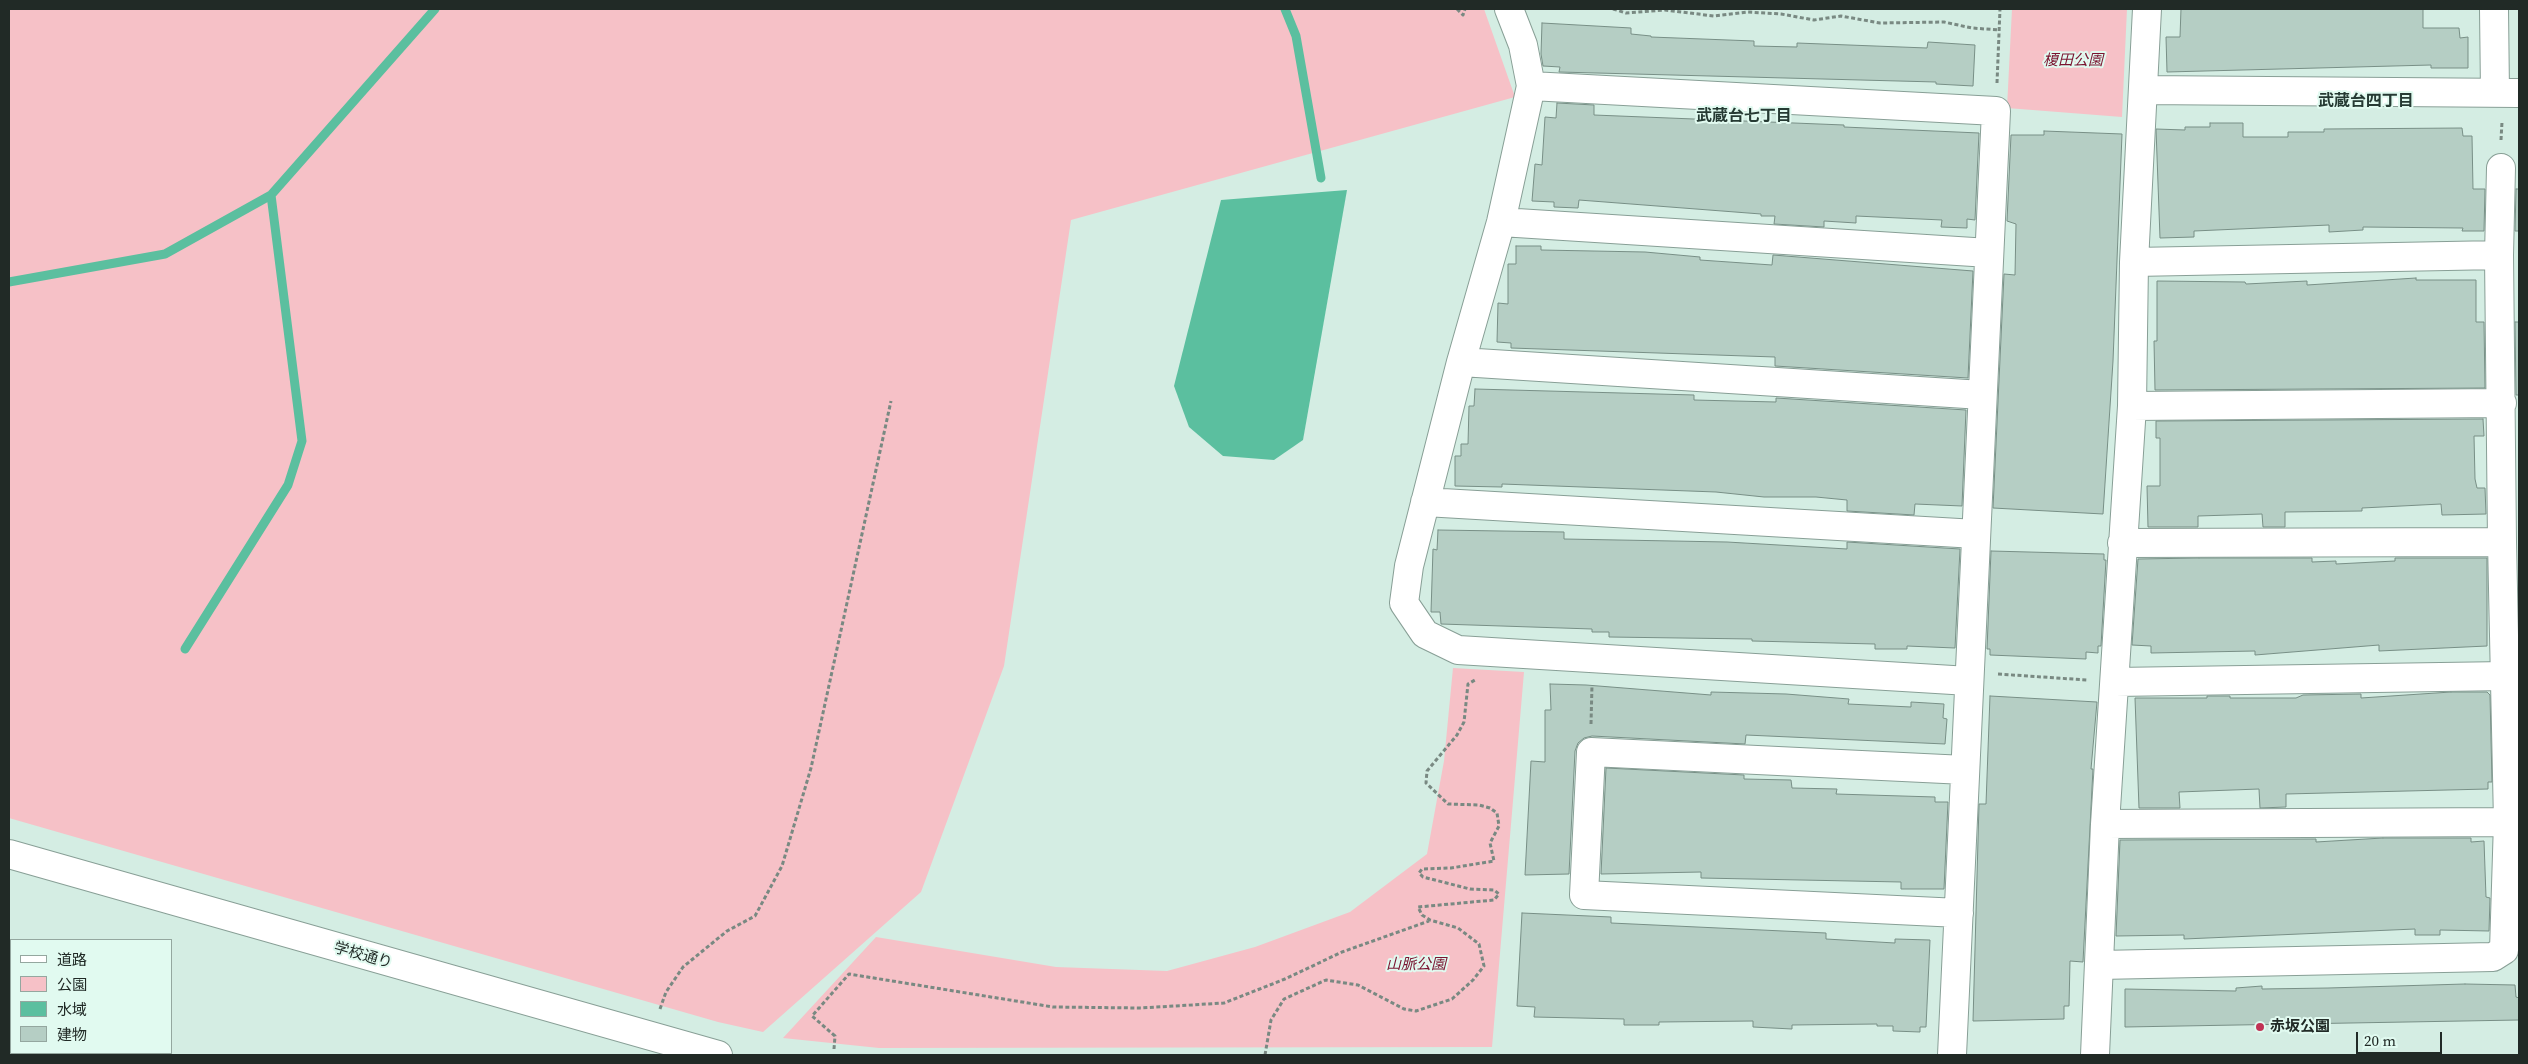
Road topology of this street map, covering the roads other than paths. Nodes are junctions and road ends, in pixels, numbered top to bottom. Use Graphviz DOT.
graph roads {
  1 [pos="1509,9"];
  2 [pos="2147,9"];
  3 [pos="2494,9"];
  4 [pos="1531,86"];
  5 [pos="2143,90"];
  6 [pos="2505,93"];
  7 [pos="2501,168"];
  8 [pos="1501,222"];
  9 [pos="1989,253"];
  10 [pos="2499,255"];
  11 [pos="2134,262"];
  12 [pos="1461,362"];
  13 [pos="1982,395"];
  14 [pos="2502,403"];
  15 [pos="2132,406"];
  16 [pos="1425,502"];
  17 [pos="1976,534"];
  18 [pos="2502,542"];
  19 [pos="2122,543"];
  20 [pos="2506,676"];
  21 [pos="1970,677"];
  22 [pos="2115,682"];
  23 [pos="1965,770"];
  24 [pos="2508,822"];
  25 [pos="2105,824"];
  26 [pos="9,854"];
  27 [pos="2513,898"];
  28 [pos="1958,912"];
  29 [pos="2099,965"];
  30 [pos="718,1055"];
  31 [pos="1952,1055"];
  32 [pos="2095,1055"];
  1 -- 4 [label="street"];
  2 -- 5 [label="street"];
  3 -- 6 [label="street"];
  4 -- 8 [label="street"];
  4 -- 9 [label="street"];
  5 -- 6 [label="street"];
  5 -- 11 [label="street"];
  7 -- 10 [label="street"];
  8 -- 9 [label="street"];
  8 -- 12 [label="street"];
  9 -- 13 [label="street"];
  10 -- 11 [label="street"];
  10 -- 14 [label="street"];
  11 -- 15 [label="street"];
  12 -- 13 [label="street"];
  12 -- 16 [label="street"];
  13 -- 17 [label="street"];
  14 -- 15 [label="street"];
  14 -- 18 [label="street"];
  15 -- 19 [label="street"];
  16 -- 17 [label="street"];
  16 -- 21 [label="street"];
  17 -- 21 [label="street"];
  18 -- 19 [label="street"];
  18 -- 20 [label="street"];
  19 -- 22 [label="street"];
  20 -- 22 [label="street"];
  20 -- 24 [label="street"];
  21 -- 23 [label="street"];
  22 -- 25 [label="street"];
  23 -- 28 [label="street"];
  23 -- 28 [label="street"];
  24 -- 25 [label="street"];
  24 -- 27 [label="street"];
  25 -- 29 [label="street"];
  26 -- 30 [label="street, 学校通り"];
  27 -- 29 [label="street"];
  28 -- 31 [label="street"];
  29 -- 32 [label="street"];
}
